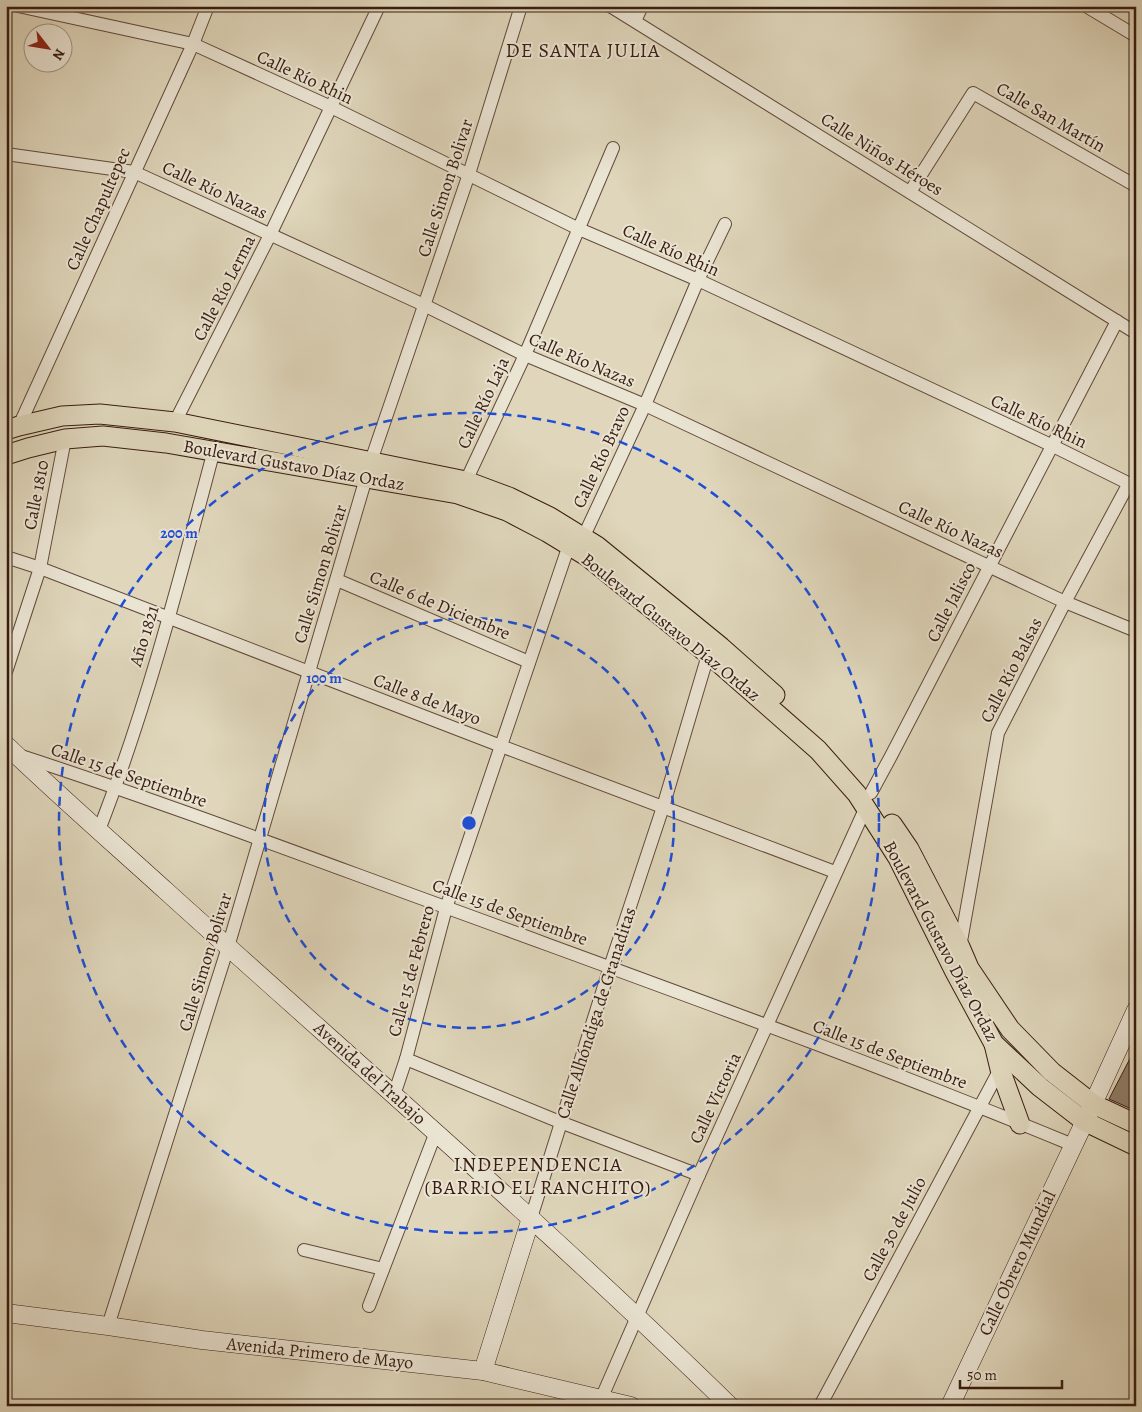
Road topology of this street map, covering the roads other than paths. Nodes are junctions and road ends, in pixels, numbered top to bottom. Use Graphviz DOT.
graph roads {
  1 [pos="18,6"];
  2 [pos="208,6"];
  3 [pos="380,6"];
  4 [pos="521,6"];
  5 [pos="610,6"];
  6 [pos="642,6"];
  7 [pos="1086,6"];
  8 [pos="634,21"];
  9 [pos="1136,36"];
  10 [pos="192,44"];
  11 [pos="331,107"];
  12 [pos="613,148"];
  13 [pos="6,154"];
  14 [pos="134,172"];
  15 [pos="469,174"];
  16 [pos="1136,186"];
  17 [pos="910,192"];
  18 [pos="725,224"];
  19 [pos="579,229"];
  20 [pos="270,235"];
  21 [pos="698,280"];
  22 [pos="424,305"];
  23 [pos="1116,320"];
  24 [pos="1136,333"];
  25 [pos="525,355"];
  26 [pos="644,405"];
  27 [pos="175,422"];
  28 [pos="13,428"];
  29 [pos="65,439"];
  30 [pos="1053,446"];
  31 [pos="214,450"];
  32 [pos="6,455"];
  33 [pos="369,469"];
  34 [pos="466,481"];
  35 [pos="1132,485"];
  36 [pos="576,542"];
  37 [pos="6,557"];
  38 [pos="990,566"];
  39 [pos="40,568"];
  40 [pos="337,580"];
  41 [pos="1065,602"];
  42 [pos="168,618"];
  43 [pos="1136,631"];
  44 [pos="708,655"];
  45 [pos="529,662"];
  46 [pos="6,672"];
  47 [pos="309,672"];
  48 [pos="501,746"];
  49 [pos="11,750"];
  50 [pos="116,787"];
  51 [pos="869,800"];
  52 [pos="664,807"];
  53 [pos="99,830"];
  54 [pos="260,839"];
  55 [pos="835,872"];
  56 [pos="446,908"];
  57 [pos="228,947"];
  58 [pos="960,947"];
  59 [pos="610,967"];
  60 [pos="1136,1010"];
  61 [pos="767,1026"];
  62 [pos="994,1044"];
  63 [pos="406,1059"];
  64 [pos="1000,1069"];
  65 [pos="394,1094"];
  66 [pos="1093,1104"];
  67 [pos="979,1107"];
  68 [pos="1084,1121"];
  69 [pos="560,1122"];
  70 [pos="1020,1124"];
  71 [pos="1136,1124"];
  72 [pos="436,1132"];
  73 [pos="1072,1145"];
  74 [pos="1136,1146"];
  75 [pos="699,1175"];
  76 [pos="531,1218"];
  77 [pos="304,1250"];
  78 [pos="383,1269"];
  79 [pos="369,1306"];
  80 [pos="6,1314"];
  81 [pos="637,1315"];
  82 [pos="108,1326"];
  83 [pos="483,1371"];
  84 [pos="600,1402"];
  85 [pos="631,1406"];
  86 [pos="730,1406"];
  87 [pos="820,1406"];
  88 [pos="950,1406"];
  1 -- 10 [label="street, Calle Río Rhin"];
  2 -- 10 [label="street, Calle Chapultepec"];
  3 -- 11 [label="street, Calle Río Lerma"];
  4 -- 15 [label="street, Calle Simon Bolivar"];
  5 -- 8 [label="street, Calle Niños Héroes"];
  6 -- 8 [label="street"];
  7 -- 9 [label="street"];
  8 -- 17 [label="street, Calle Niños Héroes"];
  10 -- 11 [label="street, Calle Río Rhin"];
  10 -- 14 [label="street, Calle Chapultepec"];
  11 -- 15 [label="street, Calle Río Rhin"];
  11 -- 20 [label="street, Calle Río Lerma"];
  12 -- 19 [label="street, Calle Río Laja"];
  13 -- 14 [label="street, Calle Río Nazas"];
  14 -- 20 [label="street, Calle Río Nazas"];
  14 -- 28 [label="street, Calle Chapultepec"];
  15 -- 19 [label="street, Calle Río Rhin"];
  15 -- 22 [label="street, Calle Simon Bolivar"];
  16 -- 17 [label="street, Calle San Martín"];
  17 -- 23 [label="street, Calle Niños Héroes"];
  18 -- 21 [label="street, Calle Río Bravo"];
  19 -- 21 [label="street, Calle Río Rhin"];
  19 -- 25 [label="street, Calle Río Laja"];
  20 -- 22 [label="street, Calle Río Nazas"];
  20 -- 27 [label="street, Calle Río Lerma"];
  21 -- 26 [label="street, Calle Río Bravo"];
  21 -- 30 [label="street, Calle Río Rhin"];
  22 -- 25 [label="street, Calle Río Nazas"];
  22 -- 33 [label="street, Calle Simon Bolivar"];
  23 -- 24 [label="street, Calle Niños Héroes"];
  23 -- 30 [label="street, Calle Jalisco"];
  25 -- 26 [label="street, Calle Río Nazas"];
  25 -- 34 [label="street, Calle Río Laja"];
  26 -- 36 [label="street, Calle Río Bravo"];
  26 -- 38 [label="street, Calle Río Nazas"];
  27 -- 28 [label="main road, Boulevard Gustavo Díaz Ordaz"];
  27 -- 33 [label="main road, Boulevard Gustavo Díaz Ordaz"];
  29 -- 31 [label="main road, Boulevard Gustavo Díaz Ordaz"];
  29 -- 32 [label="main road, Boulevard Gustavo Díaz Ordaz"];
  29 -- 39 [label="street, Calle 1810"];
  30 -- 35 [label="street, Calle Río Rhin"];
  30 -- 38 [label="street, Calle Jalisco"];
  31 -- 33 [label="main road, Boulevard Gustavo Díaz Ordaz"];
  31 -- 42 [label="street, Año 1821"];
  33 -- 34 [label="main road, Boulevard Gustavo Díaz Ordaz"];
  33 -- 36 [label="main road, Boulevard Gustavo Díaz Ordaz"];
  33 -- 40 [label="street, Calle Simon Bolivar"];
  34 -- 36 [label="main road, Boulevard Gustavo Díaz Ordaz"];
  35 -- 41 [label="street, Calle Río Balsas"];
  36 -- 44 [label="main road, Boulevard Gustavo Díaz Ordaz"];
  36 -- 45 [label="street, Calle 15 de Febrero"];
  36 -- 51 [label="main road, Boulevard Gustavo Díaz Ordaz"];
  37 -- 39 [label="street, Calle 8 de Mayo"];
  38 -- 41 [label="street, Calle Río Nazas"];
  38 -- 51 [label="street, Calle Jalisco"];
  39 -- 42 [label="street, Calle 8 de Mayo"];
  39 -- 46 [label="street, Calle 1810"];
  40 -- 45 [label="street, Calle 6 de Diciembre"];
  40 -- 47 [label="street, Calle Simon Bolivar"];
  41 -- 43 [label="street, Calle Río Nazas"];
  41 -- 58 [label="street, Calle Río Balsas"];
  42 -- 47 [label="street, Calle 8 de Mayo"];
  42 -- 50 [label="street, Año 1821"];
  44 -- 51 [label="main road, Boulevard Gustavo Díaz Ordaz"];
  44 -- 52 [label="street, Calle Alhóndiga de Granaditas"];
  45 -- 48 [label="street, Calle 15 de Febrero"];
  47 -- 48 [label="street, Calle 8 de Mayo"];
  47 -- 54 [label="street, Calle Simon Bolivar"];
  48 -- 52 [label="street, Calle 8 de Mayo"];
  48 -- 56 [label="street, Calle 15 de Febrero"];
  49 -- 50 [label="street, Calle 15 de Septiembre"];
  49 -- 53 [label="street, Avenida del Trabajo"];
  50 -- 53 [label="street, Año 1821"];
  50 -- 54 [label="street, Calle 15 de Septiembre"];
  51 -- 55 [label="street, Calle Victoria"];
  51 -- 58 [label="main road, Boulevard Gustavo Díaz Ordaz"];
  51 -- 62 [label="main road, Boulevard Gustavo Díaz Ordaz"];
  52 -- 55 [label="street, Calle 8 de Mayo"];
  52 -- 59 [label="street, Calle Alhóndiga de Granaditas"];
  53 -- 57 [label="street, Avenida del Trabajo"];
  54 -- 56 [label="street, Calle 15 de Septiembre"];
  54 -- 57 [label="street, Calle Simon Bolivar"];
  55 -- 61 [label="street, Calle Victoria"];
  56 -- 59 [label="street, Calle 15 de Septiembre"];
  56 -- 63 [label="street, Calle 15 de Febrero"];
  57 -- 65 [label="street, Avenida del Trabajo"];
  57 -- 82 [label="street, Calle Simon Bolivar"];
  58 -- 66 [label="main road, Boulevard Gustavo Díaz Ordaz"];
  59 -- 61 [label="street, Calle 15 de Septiembre"];
  59 -- 69 [label="street, Calle Alhóndiga de Granaditas"];
  60 -- 66 [label="street, Calle Obrero Mundial"];
  61 -- 67 [label="street, Calle 15 de Septiembre"];
  61 -- 75 [label="street, Calle Victoria"];
  62 -- 64 [label="main road"];
  62 -- 68 [label="main road, Boulevard Gustavo Díaz Ordaz"];
  63 -- 65 [label="street, Calle 15 de Febrero"];
  63 -- 69 [label="street"];
  64 -- 67 [label="street, Calle 30 de Julio"];
  64 -- 70 [label="main road"];
  65 -- 72 [label="street, Avenida del Trabajo"];
  66 -- 68 [label="street, Calle Obrero Mundial"];
  66 -- 71 [label="main road, Boulevard Gustavo Díaz Ordaz"];
  67 -- 70 [label="street, Calle 15 de Septiembre"];
  67 -- 87 [label="street, Calle 30 de Julio"];
  68 -- 73 [label="street, Calle Obrero Mundial"];
  68 -- 74 [label="main road, Boulevard Gustavo Díaz Ordaz"];
  69 -- 75 [label="street"];
  69 -- 76 [label="street, Calle Alhóndiga de Granaditas"];
  70 -- 73 [label="street, Calle 15 de Septiembre"];
  72 -- 76 [label="street, Avenida del Trabajo"];
  72 -- 78 [label="street"];
  73 -- 88 [label="street, Calle Obrero Mundial"];
  75 -- 81 [label="street, Calle Victoria"];
  76 -- 81 [label="street, Avenida del Trabajo"];
  76 -- 83 [label="street, Calle Alhóndiga de Granaditas"];
  77 -- 78 [label="street"];
  78 -- 79 [label="street"];
  80 -- 82 [label="street, Avenida Primero de Mayo"];
  81 -- 84 [label="street, Calle Victoria"];
  81 -- 86 [label="street, Avenida del Trabajo"];
  82 -- 83 [label="street, Avenida Primero de Mayo"];
  83 -- 84 [label="street, Avenida Primero de Mayo"];
  84 -- 85 [label="street, Avenida Primero de Mayo"];
}
